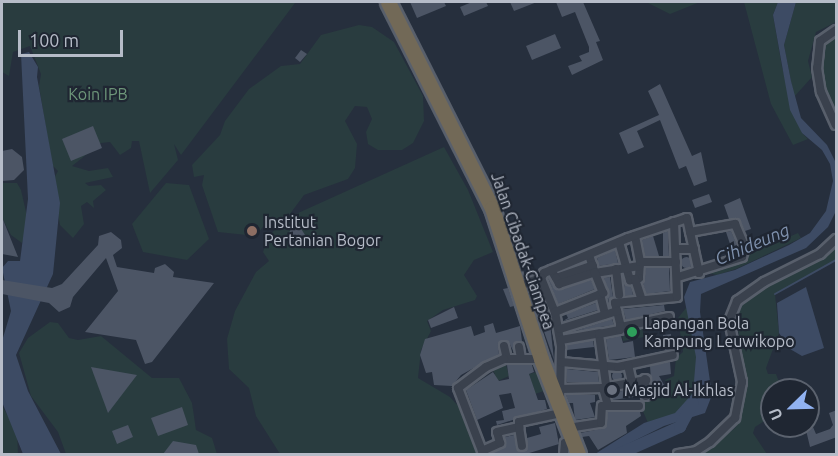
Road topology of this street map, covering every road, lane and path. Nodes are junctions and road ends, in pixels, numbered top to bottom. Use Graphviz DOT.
graph roads {
  1 [pos="388,2"];
  2 [pos="837,30"];
  3 [pos="837,125"];
  4 [pos="674,222"];
  5 [pos="690,232"];
  6 [pos="635,236"];
  7 [pos="837,239"];
  8 [pos="619,242"];
  9 [pos="678,249"];
  10 [pos="694,249"];
  11 [pos="590,255"];
  12 [pos="676,262"];
  13 [pos="639,264"];
  14 [pos="627,268"];
  15 [pos="616,269"];
  16 [pos="594,270"];
  17 [pos="699,273"];
  18 [pos="554,274"];
  19 [pos="678,277"];
  20 [pos="541,278"];
  21 [pos="635,279"];
  22 [pos="616,282"];
  23 [pos="598,284"];
  24 [pos="519,286"];
  25 [pos="600,294"];
  26 [pos="619,295"];
  27 [pos="641,298"];
  28 [pos="617,311"];
  29 [pos="555,312"];
  30 [pos="605,314"];
  31 [pos="669,317"];
  32 [pos="620,326"];
  33 [pos="560,329"];
  34 [pos="599,333"];
  35 [pos="561,340"];
  36 [pos="504,346"];
  37 [pos="519,347"];
  38 [pos="673,355"];
  39 [pos="521,358"];
  40 [pos="507,359"];
  41 [pos="542,359"];
  42 [pos="561,362"];
  43 [pos="604,365"];
  44 [pos="628,365"];
  45 [pos="632,382"];
  46 [pos="605,387"];
  47 [pos="560,389"];
  48 [pos="646,396"];
  49 [pos="608,405"];
  50 [pos="639,406"];
  51 [pos="560,410"];
  52 [pos="519,427"];
  53 [pos="572,445"];
  54 [pos="522,446"];
  55 [pos="678,454"];
  1 -- 24 [label="highway, Jalan Cibadak-Ciampea"];
  2 -- 3 [label="street"];
  4 -- 5 [label="street"];
  4 -- 6 [label="street"];
  4 -- 12 [label="street"];
  5 -- 10 [label="street"];
  5 -- 17 [label="street"];
  6 -- 8 [label="street"];
  6 -- 13 [label="street"];
  7 -- 55 [label="street"];
  8 -- 11 [label="street"];
  8 -- 14 [label="street"];
  9 -- 10 [label="street"];
  10 -- 17 [label="street"];
  11 -- 16 [label="street"];
  11 -- 18 [label="street"];
  12 -- 13 [label="street"];
  12 -- 19 [label="street"];
  13 -- 14 [label="street"];
  13 -- 21 [label="street"];
  14 -- 15 [label="street"];
  14 -- 21 [label="street"];
  15 -- 16 [label="street"];
  15 -- 22 [label="street"];
  16 -- 18 [label="street"];
  16 -- 23 [label="street"];
  17 -- 19 [label="street"];
  18 -- 20 [label="street"];
  19 -- 27 [label="street"];
  20 -- 24 [label="street"];
  20 -- 29 [label="street"];
  21 -- 27 [label="street"];
  22 -- 23 [label="street"];
  22 -- 26 [label="street"];
  23 -- 25 [label="street"];
  24 -- 41 [label="highway, Jalan Cibadak-Ciampea"];
  25 -- 29 [label="street"];
  25 -- 30 [label="street"];
  27 -- 28 [label="street"];
  28 -- 30 [label="street"];
  28 -- 32 [label="street"];
  29 -- 33 [label="street"];
  30 -- 33 [label="street"];
  31 -- 32 [label="street"];
  32 -- 43 [label="street"];
  33 -- 35 [label="street"];
  34 -- 35 [label="street"];
  35 -- 42 [label="street"];
  36 -- 40 [label="street"];
  37 -- 39 [label="street"];
  38 -- 44 [label="street"];
  39 -- 40 [label="street"];
  39 -- 41 [label="street"];
  40 -- 52 [label="street"];
  41 -- 51 [label="highway, Jalan Cibadak-Ciampea"];
  42 -- 43 [label="street"];
  42 -- 47 [label="street"];
  43 -- 44 [label="street"];
  43 -- 46 [label="street"];
  44 -- 45 [label="street"];
  45 -- 46 [label="street"];
  45 -- 48 [label="street"];
  46 -- 47 [label="street"];
  46 -- 49 [label="street"];
  47 -- 51 [label="street"];
  49 -- 50 [label="street"];
  49 -- 53 [label="street"];
  51 -- 52 [label="street"];
  51 -- 53 [label="highway, Jalan Cibadak-Ciampea"];
  52 -- 54 [label="street"];
}
